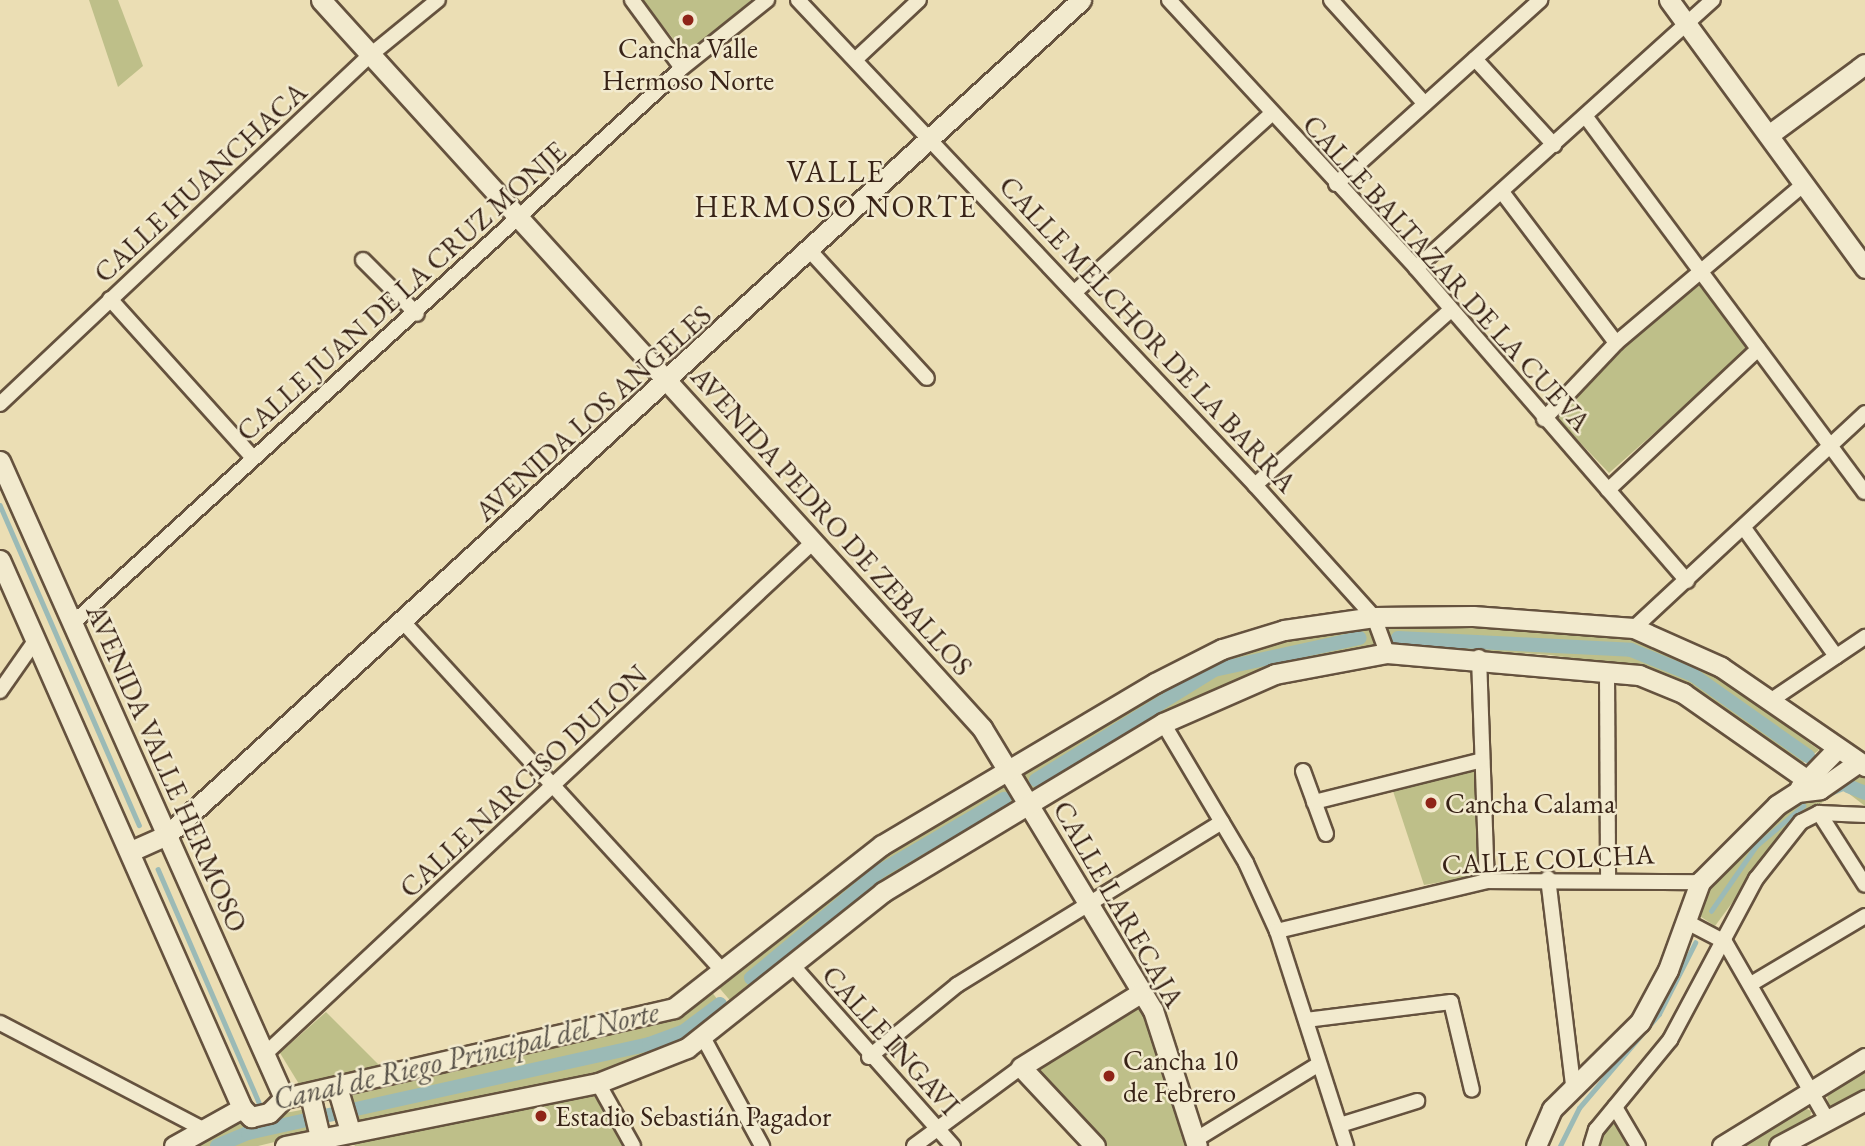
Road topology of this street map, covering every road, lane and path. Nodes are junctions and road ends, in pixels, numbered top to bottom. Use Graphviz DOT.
graph roads {
  1 [pos="321,0"];
  2 [pos="438,0"];
  3 [pos="632,0"];
  4 [pos="766,0"];
  5 [pos="798,0"];
  6 [pos="919,0"];
  7 [pos="1081,0"];
  8 [pos="1169,0"];
  9 [pos="1331,0"];
  10 [pos="1540,0"];
  11 [pos="1669,0"];
  12 [pos="1713,0"];
  13 [pos="1685,21"];
  14 [pos="368,57"];
  15 [pos="856,59"];
  16 [pos="1475,59"];
  17 [pos="1865,64"];
  18 [pos="682,68"];
  19 [pos="1424,104"];
  20 [pos="1272,113"];
  21 [pos="1586,117"];
  22 [pos="1770,134"];
  23 [pos="933,139"];
  24 [pos="1554,145"];
  25 [pos="1336,184"];
  26 [pos="1804,184"];
  27 [pos="1502,192"];
  28 [pos="519,219"];
  29 [pos="811,251"];
  30 [pos="363,260"];
  31 [pos="1416,268"];
  32 [pos="1865,268"];
  33 [pos="1702,272"];
  34 [pos="1076,291"];
  35 [pos="110,299"];
  36 [pos="1451,310"];
  37 [pos="417,314"];
  38 [pos="1616,343"];
  39 [pos="1758,349"];
  40 [pos="927,378"];
  41 [pos="668,383"];
  42 [pos="0,404"];
  43 [pos="1865,413"];
  44 [pos="1545,419"];
  45 [pos="1831,445"];
  46 [pos="253,458"];
  47 [pos="0,461"];
  48 [pos="1255,485"];
  49 [pos="1608,490"];
  50 [pos="1865,492"];
  51 [pos="1744,528"];
  52 [pos="813,542"];
  53 [pos="0,560"];
  54 [pos="1687,581"];
  55 [pos="1374,617"];
  56 [pos="404,623"];
  57 [pos="72,624"];
  58 [pos="1634,628"];
  59 [pos="1865,637"];
  60 [pos="36,641"];
  61 [pos="1387,653"];
  62 [pos="1836,656"];
  63 [pos="1479,657"];
  64 [pos="1607,671"];
  65 [pos="0,691"];
  66 [pos="1770,701"];
  67 [pos="1163,723"];
  68 [pos="1836,750"];
  69 [pos="1482,760"];
  70 [pos="1861,765"];
  71 [pos="1303,771"];
  72 [pos="1011,774"];
  73 [pos="1808,786"];
  74 [pos="553,788"];
  75 [pos="1314,802"];
  76 [pos="1029,804"];
  77 [pos="1819,813"];
  78 [pos="1865,816"];
  79 [pos="1222,822"];
  80 [pos="1326,834"];
  81 [pos="167,835"];
  82 [pos="131,851"];
  83 [pos="1548,878"];
  84 [pos="1608,878"];
  85 [pos="1487,881"];
  86 [pos="1700,883"];
  87 [pos="1865,885"];
  88 [pos="1090,905"];
  89 [pos="1865,916"];
  90 [pos="1685,921"];
  91 [pos="1277,931"];
  92 [pos="1725,942"];
  93 [pos="793,967"];
  94 [pos="722,970"];
  95 [pos="1751,984"];
  96 [pos="1142,992"];
  97 [pos="1306,1020"];
  98 [pos="0,1023"];
  99 [pos="704,1039"];
  100 [pos="265,1054"];
  101 [pos="869,1057"];
  102 [pos="1865,1058"];
  103 [pos="1319,1064"];
  104 [pos="1021,1067"];
  105 [pos="598,1083"];
  106 [pos="1573,1086"];
  107 [pos="1472,1090"];
  108 [pos="1811,1092"];
  109 [pos="284,1098"];
  110 [pos="1865,1100"];
  111 [pos="1416,1101"];
  112 [pos="1615,1107"];
  113 [pos="242,1108"];
  114 [pos="331,1119"];
  115 [pos="1828,1121"];
  116 [pos="1340,1125"];
  117 [pos="201,1128"];
  118 [pos="936,1128"];
  119 [pos="1539,1140"];
  120 [pos="1196,1143"];
  121 [pos="174,1146"];
  122 [pos="285,1146"];
  123 [pos="634,1146"];
  124 [pos="762,1146"];
  125 [pos="914,1146"];
  126 [pos="953,1146"];
  127 [pos="1095,1146"];
  128 [pos="1346,1146"];
  129 [pos="1521,1146"];
  130 [pos="1591,1146"];
  131 [pos="1638,1146"];
  132 [pos="1722,1146"];
  133 [pos="1779,1146"];
  1 -- 14 [label="street, AVENIDA PEDRO DE ZEBALLOS"];
  2 -- 14 [label="street, CALLE HUANCHACA"];
  3 -- 18 [label="street"];
  4 -- 18 [label="street, CALLE JUAN DE LA CRUZ MONJE"];
  5 -- 15 [label="street, CALLE MELCHOR DE LA BARRA"];
  6 -- 15 [label="street"];
  7 -- 23 [label="street, AVENIDA LOS ANGELES"];
  8 -- 20 [label="street, CALLE BALTAZAR DE LA CUEVA"];
  9 -- 19 [label="street"];
  10 -- 16 [label="street"];
  11 -- 13 [label="street"];
  12 -- 13 [label="street"];
  13 -- 21 [label="street"];
  13 -- 22 [label="street"];
  14 -- 28 [label="street, AVENIDA PEDRO DE ZEBALLOS"];
  14 -- 35 [label="street, CALLE HUANCHACA"];
  15 -- 23 [label="street, CALLE MELCHOR DE LA BARRA"];
  16 -- 19 [label="street"];
  16 -- 24 [label="street"];
  17 -- 22 [label="street"];
  18 -- 28 [label="street, CALLE JUAN DE LA CRUZ MONJE"];
  19 -- 25 [label="street"];
  20 -- 25 [label="street, CALLE BALTAZAR DE LA CUEVA"];
  20 -- 34 [label="street"];
  21 -- 24 [label="street"];
  21 -- 33 [label="street"];
  22 -- 26 [label="street"];
  23 -- 29 [label="street, AVENIDA LOS ANGELES"];
  23 -- 34 [label="street, CALLE MELCHOR DE LA BARRA"];
  24 -- 27 [label="street"];
  25 -- 31 [label="street, CALLE BALTAZAR DE LA CUEVA"];
  26 -- 32 [label="street"];
  26 -- 33 [label="street"];
  27 -- 31 [label="street"];
  27 -- 38 [label="street"];
  28 -- 37 [label="street, CALLE JUAN DE LA CRUZ MONJE"];
  28 -- 41 [label="street, AVENIDA PEDRO DE ZEBALLOS"];
  29 -- 40 [label="street"];
  29 -- 41 [label="street, AVENIDA LOS ANGELES"];
  30 -- 37 [label="street"];
  31 -- 36 [label="street, CALLE BALTAZAR DE LA CUEVA"];
  33 -- 38 [label="street"];
  33 -- 39 [label="street"];
  34 -- 48 [label="street, CALLE MELCHOR DE LA BARRA"];
  35 -- 42 [label="street, CALLE HUANCHACA"];
  35 -- 46 [label="street"];
  36 -- 44 [label="street, CALLE BALTAZAR DE LA CUEVA"];
  36 -- 48 [label="street"];
  37 -- 46 [label="street, CALLE JUAN DE LA CRUZ MONJE"];
  38 -- 44 [label="street"];
  39 -- 45 [label="street"];
  39 -- 49 [label="street"];
  41 -- 52 [label="street, AVENIDA PEDRO DE ZEBALLOS"];
  41 -- 56 [label="street, AVENIDA LOS ANGELES"];
  43 -- 45 [label="street"];
  44 -- 49 [label="street, CALLE BALTAZAR DE LA CUEVA"];
  45 -- 50 [label="street"];
  45 -- 51 [label="street"];
  46 -- 57 [label="street, CALLE JUAN DE LA CRUZ MONJE"];
  47 -- 57 [label="street, AVENIDA VALLE HERMOSO"];
  48 -- 55 [label="street, CALLE MELCHOR DE LA BARRA"];
  49 -- 54 [label="street, CALLE BALTAZAR DE LA CUEVA"];
  51 -- 54 [label="street"];
  51 -- 62 [label="street"];
  52 -- 72 [label="street, AVENIDA PEDRO DE ZEBALLOS"];
  52 -- 74 [label="street, CALLE NARCISO DULON"];
  53 -- 60 [label="street"];
  54 -- 58 [label="street"];
  55 -- 58 [label="street"];
  55 -- 61 [label="street, CALLE MELCHOR DE LA BARRA"];
  55 -- 72 [label="street"];
  56 -- 74 [label="street"];
  56 -- 81 [label="street, AVENIDA LOS ANGELES"];
  57 -- 81 [label="street, AVENIDA VALLE HERMOSO"];
  58 -- 66 [label="street"];
  59 -- 62 [label="street"];
  60 -- 65 [label="street"];
  60 -- 82 [label="street"];
  61 -- 63 [label="street"];
  61 -- 67 [label="street"];
  62 -- 66 [label="street"];
  63 -- 64 [label="street"];
  63 -- 69 [label="street"];
  64 -- 73 [label="street"];
  64 -- 84 [label="street"];
  66 -- 68 [label="street"];
  67 -- 76 [label="street"];
  67 -- 79 [label="street"];
  68 -- 70 [label="street"];
  68 -- 73 [label="street"];
  69 -- 75 [label="street"];
  69 -- 85 [label="street"];
  70 -- 73 [label="street"];
  71 -- 75 [label="street"];
  72 -- 76 [label="street, CALLE LARECAJA"];
  72 -- 94 [label="street"];
  73 -- 86 [label="street"];
  74 -- 94 [label="street"];
  74 -- 100 [label="street, CALLE NARCISO DULON"];
  75 -- 80 [label="street"];
  76 -- 88 [label="street, CALLE LARECAJA"];
  76 -- 93 [label="street"];
  77 -- 78 [label="street"];
  77 -- 87 [label="street"];
  77 -- 92 [label="street"];
  79 -- 88 [label="street"];
  79 -- 91 [label="street"];
  81 -- 82 [label="street, AVENIDA LOS ANGELES"];
  81 -- 100 [label="street, AVENIDA VALLE HERMOSO"];
  82 -- 113 [label="street"];
  83 -- 84 [label="street, CALLE COLCHA"];
  83 -- 85 [label="street, CALLE COLCHA"];
  83 -- 106 [label="street"];
  84 -- 86 [label="street, CALLE COLCHA"];
  85 -- 91 [label="street, CALLE COLCHA"];
  86 -- 90 [label="street"];
  88 -- 96 [label="street, CALLE LARECAJA"];
  88 -- 101 [label="street"];
  89 -- 95 [label="street"];
  90 -- 92 [label="street"];
  90 -- 106 [label="street"];
  91 -- 97 [label="street"];
  92 -- 95 [label="street"];
  92 -- 112 [label="street"];
  93 -- 99 [label="street"];
  93 -- 101 [label="street, CALLE INGAVI"];
  94 -- 114 [label="street"];
  95 -- 108 [label="street"];
  96 -- 104 [label="street"];
  96 -- 120 [label="street, CALLE LARECAJA"];
  97 -- 103 [label="street"];
  97 -- 107 [label="street"];
  98 -- 117 [label="street"];
  99 -- 105 [label="street"];
  99 -- 124 [label="street"];
  100 -- 109 [label="street, AVENIDA VALLE HERMOSO"];
  101 -- 118 [label="street, CALLE INGAVI"];
  102 -- 108 [label="street"];
  103 -- 116 [label="street"];
  103 -- 120 [label="street"];
  104 -- 118 [label="street"];
  104 -- 127 [label="street"];
  105 -- 114 [label="street"];
  105 -- 123 [label="street"];
  106 -- 119 [label="street"];
  108 -- 115 [label="street"];
  108 -- 132 [label="street"];
  109 -- 113 [label="street"];
  109 -- 114 [label="street"];
  110 -- 115 [label="street"];
  111 -- 116 [label="street"];
  112 -- 130 [label="street"];
  112 -- 131 [label="street"];
  113 -- 117 [label="street"];
  114 -- 122 [label="street"];
  115 -- 133 [label="street"];
  116 -- 128 [label="street"];
  117 -- 121 [label="street"];
  118 -- 125 [label="street"];
  118 -- 126 [label="street, CALLE INGAVI"];
  119 -- 129 [label="street"];
}
